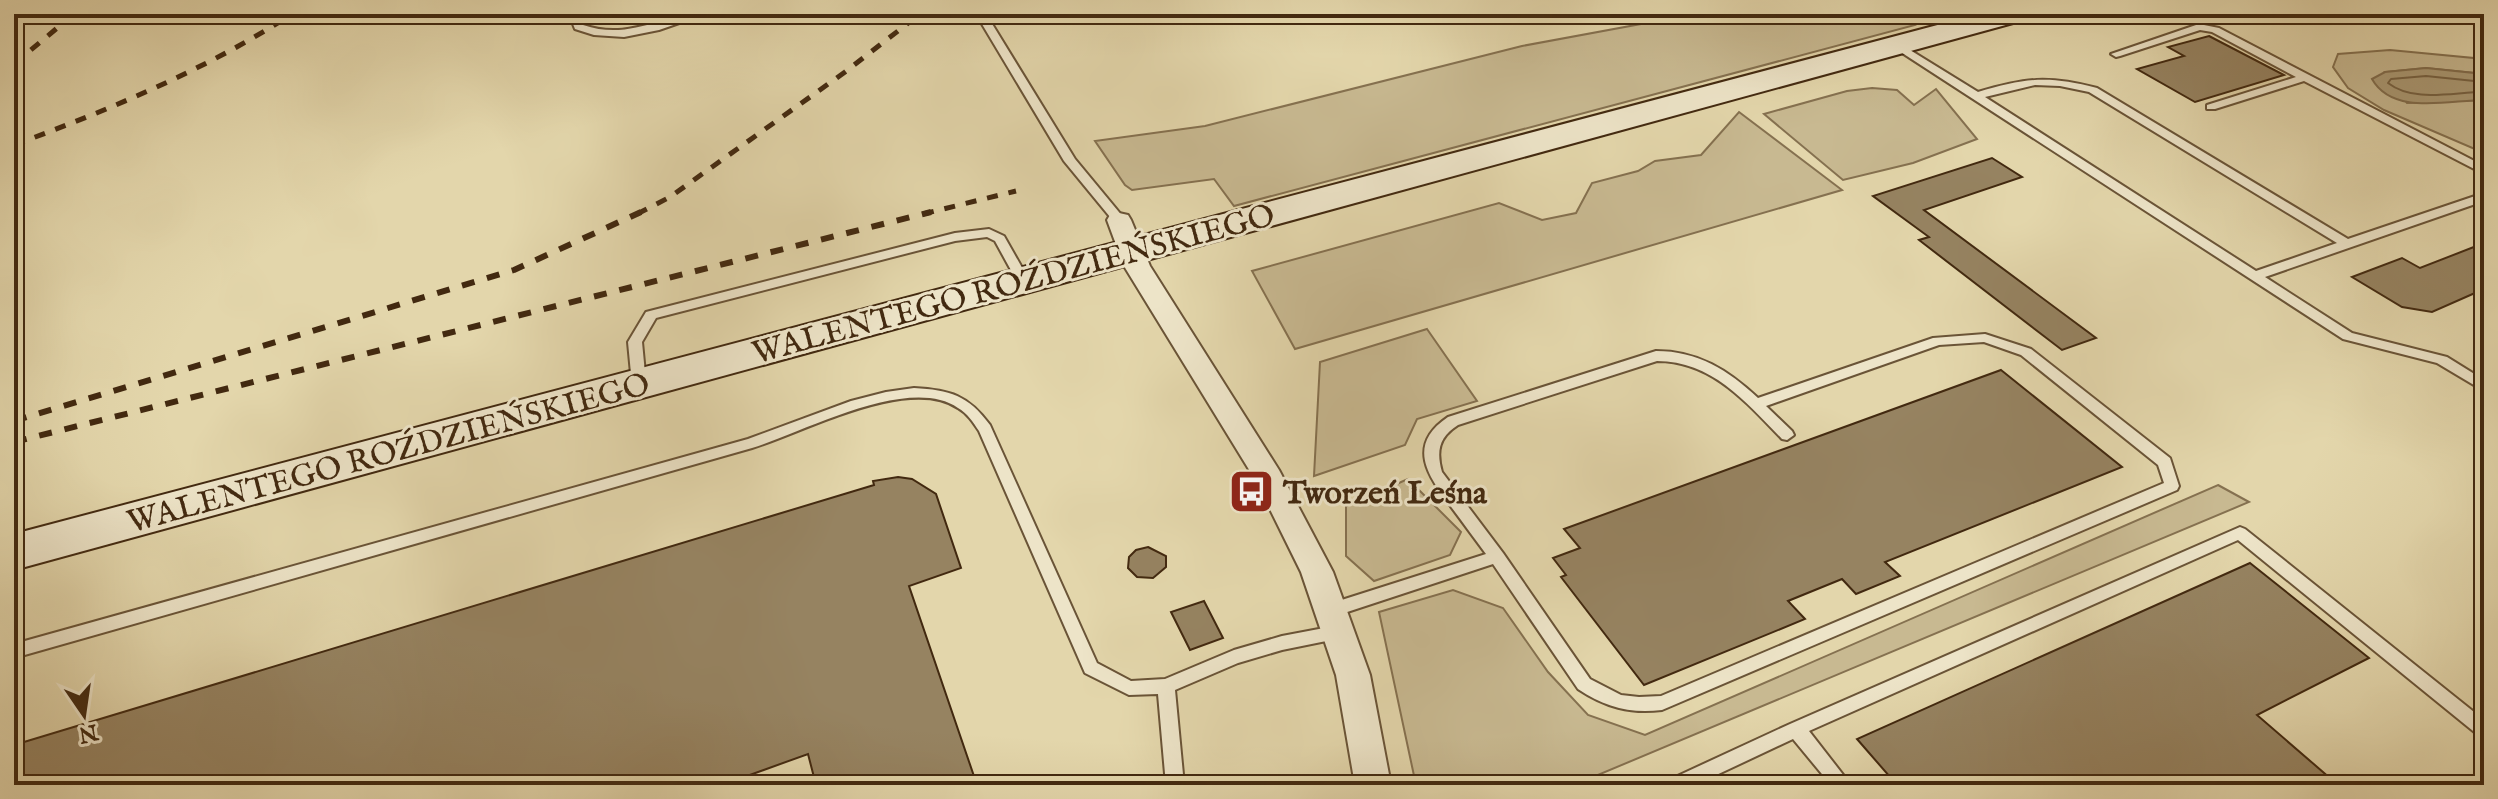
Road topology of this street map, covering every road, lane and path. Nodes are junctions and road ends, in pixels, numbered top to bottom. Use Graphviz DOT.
graph roads {
  1 [pos="574,14"];
  2 [pos="700,14"];
  3 [pos="981,14"];
  4 [pos="2013,14"];
  5 [pos="1945,22"];
  6 [pos="1897,45"];
  7 [pos="2116,54"];
  8 [pos="2305,77"];
  9 [pos="1977,96"];
  10 [pos="2211,107"];
  11 [pos="2484,171"];
  12 [pos="2484,197"];
  13 [pos="1126,235"];
  14 [pos="2347,244"];
  15 [pos="2254,276"];
  16 [pos="1023,280"];
  17 [pos="639,384"];
  18 [pos="2484,386"];
  19 [pos="1756,404"];
  20 [pos="1787,435"];
  21 [pos="14,552"];
  22 [pos="1497,557"];
  23 [pos="1336,621"];
  24 [pos="14,651"];
  25 [pos="1166,686"];
  26 [pos="1796,729"];
  27 [pos="2484,730"];
  28 [pos="1175,785"];
  29 [pos="1373,785"];
  30 [pos="1677,785"];
  31 [pos="1842,785"];
  1 -- 2 [label="lane"];
  3 -- 13 [label="lane"];
  4 -- 5 [label="street, WALENTEGO ROŹDZIEŃSKIEGO"];
  5 -- 6 [label="street, WALENTEGO ROŹDZIEŃSKIEGO"];
  6 -- 9 [label="lane"];
  6 -- 13 [label="street, WALENTEGO ROŹDZIEŃSKIEGO"];
  7 -- 8 [label="lane"];
  8 -- 10 [label="lane"];
  8 -- 11 [label="lane"];
  9 -- 14 [label="lane"];
  9 -- 15 [label="lane"];
  12 -- 14 [label="lane"];
  13 -- 16 [label="street, WALENTEGO ROŹDZIEŃSKIEGO"];
  13 -- 23 [label="street"];
  14 -- 15 [label="lane"];
  15 -- 18 [label="lane"];
  16 -- 17 [label="street, WALENTEGO ROŹDZIEŃSKIEGO"];
  16 -- 17 [label="lane"];
  17 -- 21 [label="street, WALENTEGO ROŹDZIEŃSKIEGO"];
  19 -- 20 [label="lane"];
  19 -- 22 [label="lane"];
  19 -- 22 [label="lane"];
  22 -- 23 [label="lane"];
  23 -- 25 [label="lane"];
  23 -- 29 [label="street"];
  24 -- 25 [label="lane"];
  25 -- 28 [label="lane"];
  26 -- 27 [label="lane"];
  26 -- 30 [label="lane"];
  26 -- 31 [label="lane"];
}
